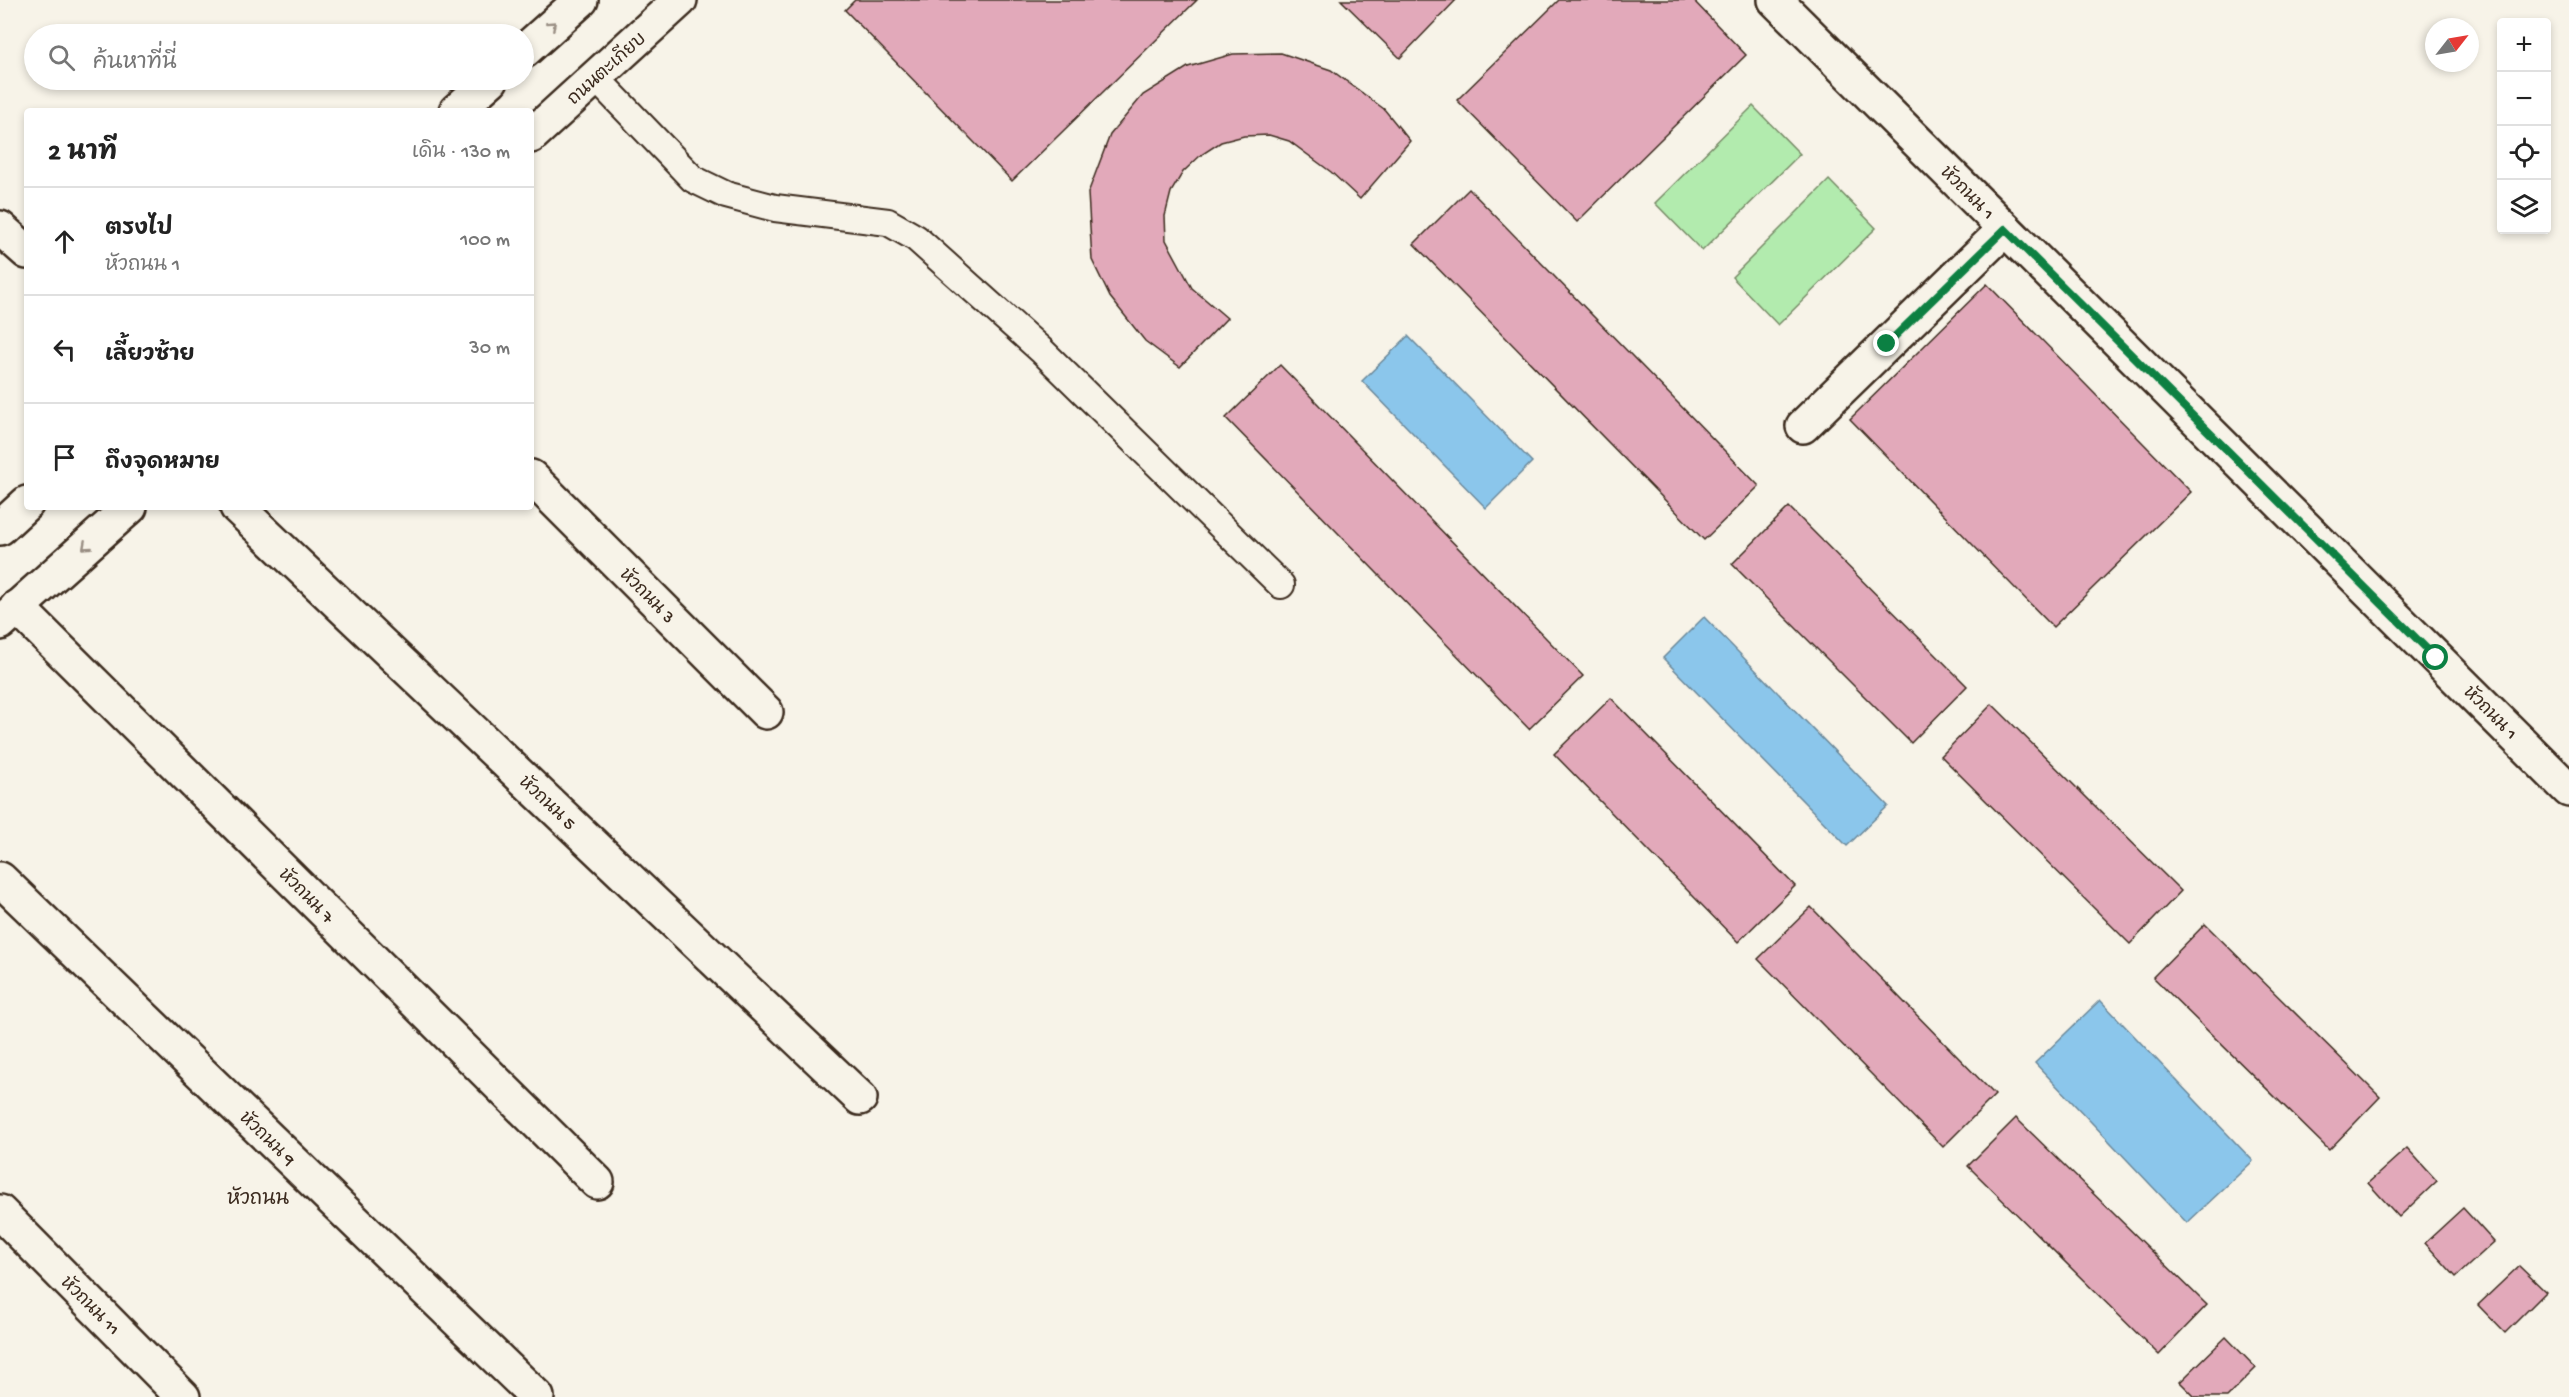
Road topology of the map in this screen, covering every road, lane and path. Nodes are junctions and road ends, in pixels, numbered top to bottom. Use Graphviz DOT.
graph roads {
  1 [pos="581,0"];
  2 [pos="680,0"];
  3 [pos="1775,0"];
  4 [pos="534,42"];
  5 [pos="595,77"];
  6 [pos="480,90"];
  7 [pos="459,108"];
  8 [pos="534,133"];
  9 [pos="0,228"];
  10 [pos="2005,229"];
  11 [pos="24,249"];
  12 [pos="1803,426"];
  13 [pos="534,480"];
  14 [pos="24,506"];
  15 [pos="126,510"];
  16 [pos="240,510"];
  17 [pos="0,528"];
  18 [pos="1281,585"];
  19 [pos="8,615"];
  20 [pos="766,712"];
  21 [pos="2569,790"];
  22 [pos="0,879"];
  23 [pos="860,1098"];
  24 [pos="597,1182"];
  25 [pos="0,1212"];
  26 [pos="183,1397"];
  27 [pos="537,1397"];
  4 -- 1 [label="street, one-way"];
  2 -- 5 [label="street, ถนนตะเกียบ"];
  3 -- 10 [label="street, หัวถนน 1"];
  5 -- 8 [label="street, ถนนตะเกียบ"];
  5 -- 18 [label="lane"];
  6 -- 7 [label="street"];
  9 -- 11 [label="street"];
  10 -- 12 [label="street"];
  10 -- 21 [label="street, หัวถนน 1"];
  13 -- 20 [label="street, หัวถนน 3"];
  14 -- 17 [label="street"];
  15 -- 19 [label="street, one-way"];
  16 -- 23 [label="street, หัวถนน 5"];
  19 -- 24 [label="street, หัวถนน 7"];
  22 -- 27 [label="street, หัวถนน 9"];
  25 -- 26 [label="street, หัวถนน 11"];
}
